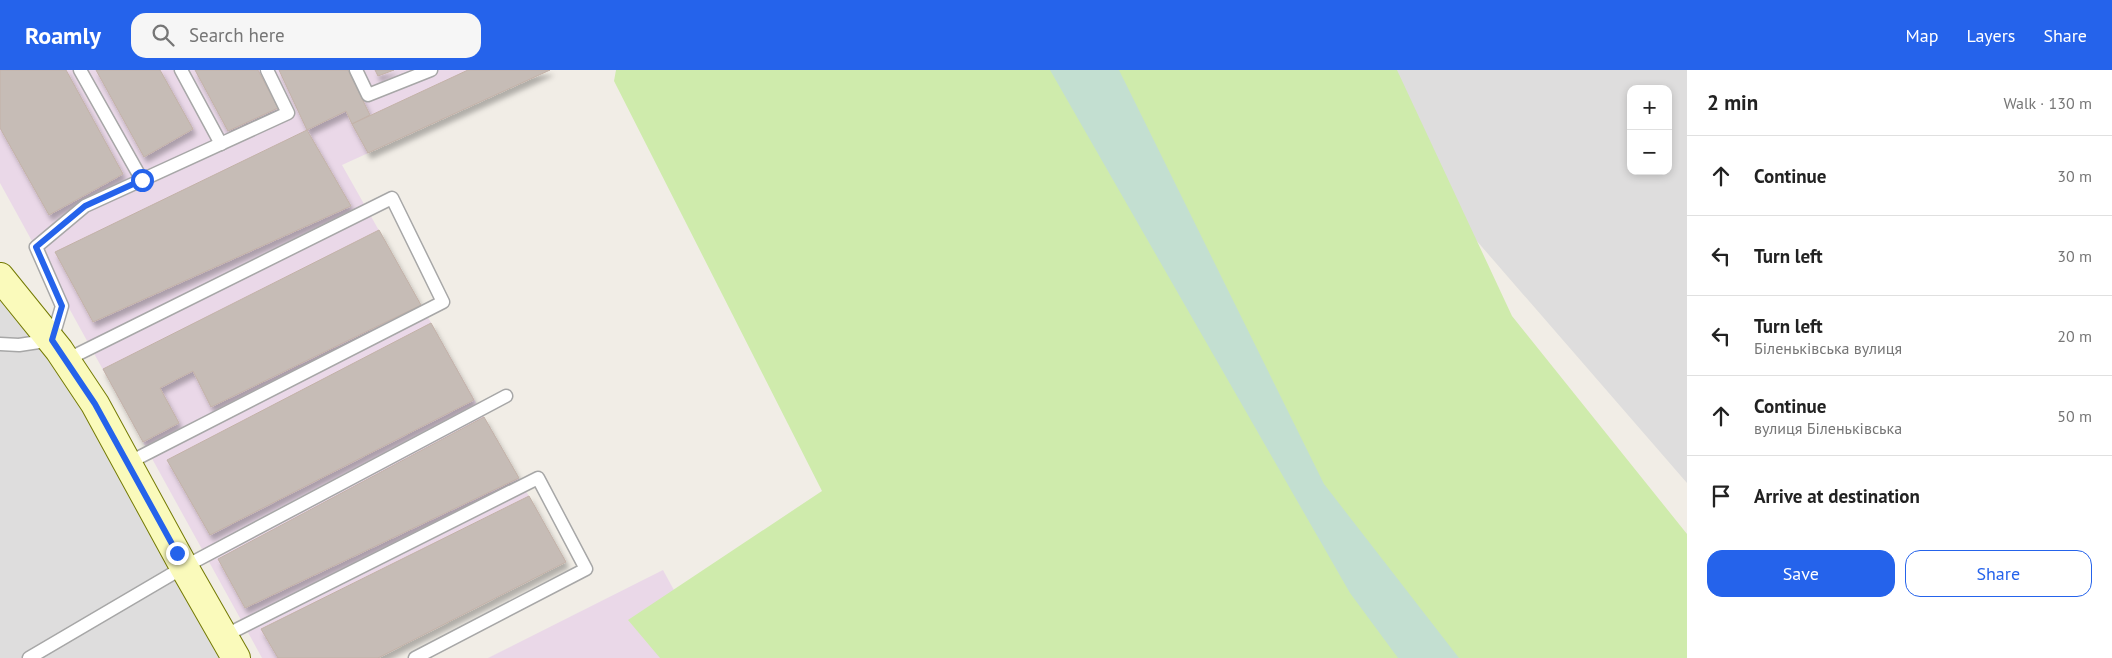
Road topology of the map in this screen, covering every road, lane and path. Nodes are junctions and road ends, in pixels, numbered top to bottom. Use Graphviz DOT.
graph roads {
  1 [pos="80,70"];
  2 [pos="181,70"];
  3 [pos="268,70"];
  4 [pos="356,70"];
  5 [pos="431,70"];
  6 [pos="221,144"];
  7 [pos="142,180"];
  8 [pos="0,277"];
  9 [pos="0,344"];
  10 [pos="59,350"];
  11 [pos="506,396"];
  12 [pos="128,463"];
  13 [pos="184,567"];
  14 [pos="230,647"];
  15 [pos="29,658"];
  16 [pos="414,658"];
  1 -- 7 [label="lane"];
  2 -- 6 [label="lane"];
  3 -- 6 [label="lane"];
  4 -- 5 [label="lane"];
  6 -- 7 [label="lane"];
  7 -- 10 [label="lane"];
  8 -- 10 [label="street"];
  9 -- 10 [label="lane"];
  10 -- 12 [label="street"];
  10 -- 12 [label="lane"];
  11 -- 13 [label="lane"];
  12 -- 13 [label="street"];
  13 -- 14 [label="street"];
  13 -- 15 [label="lane"];
  14 -- 16 [label="lane"];
}
